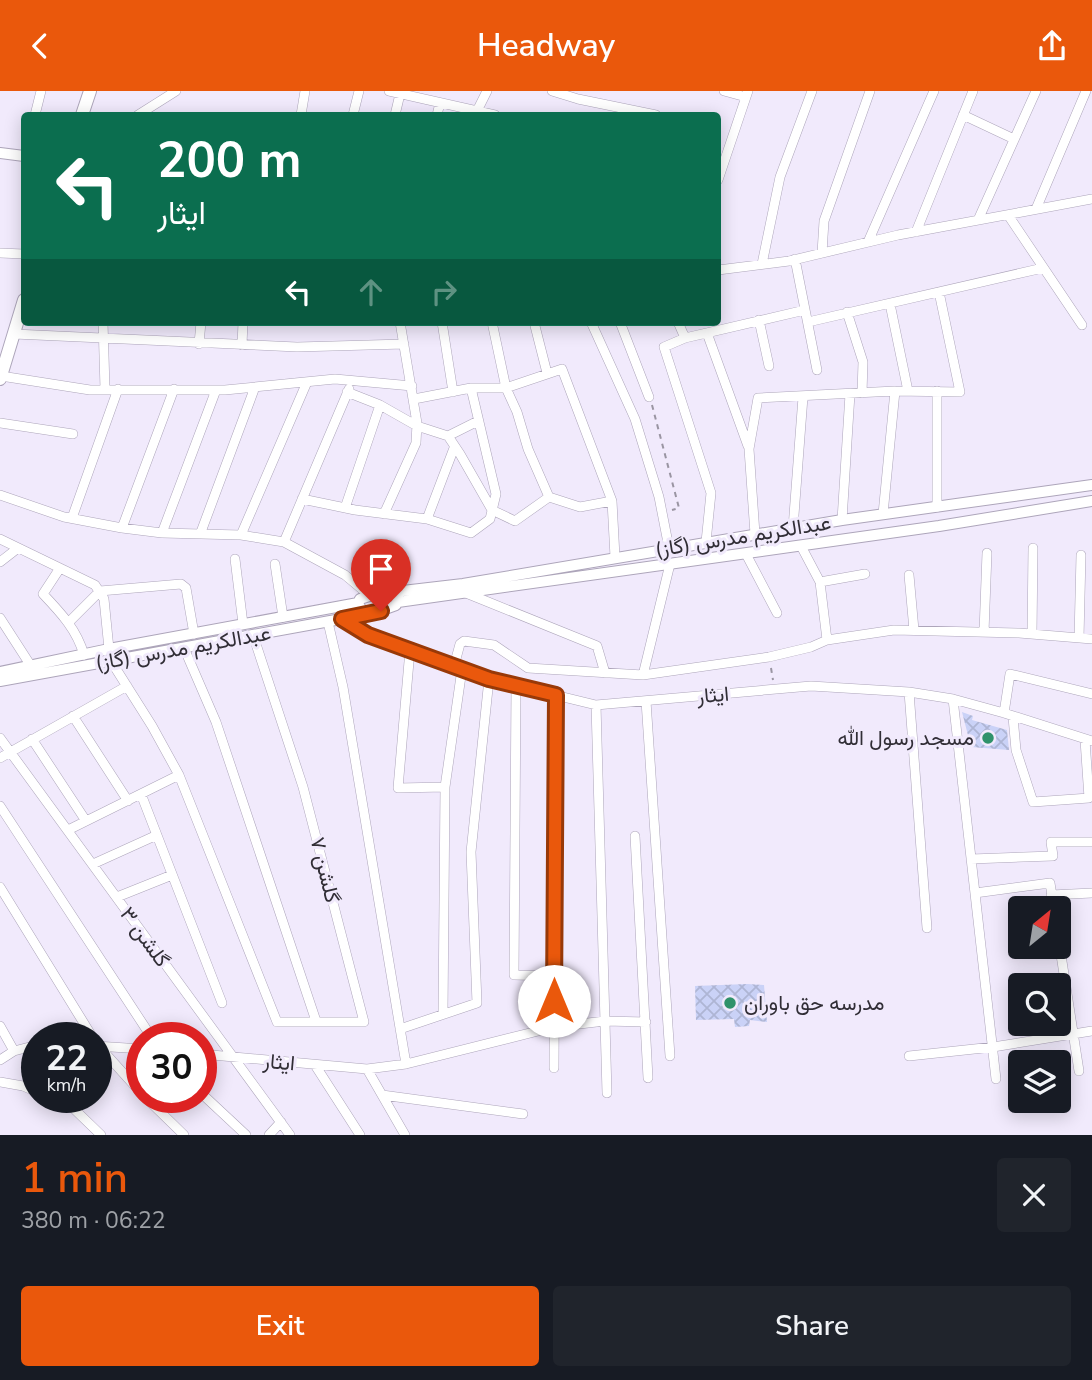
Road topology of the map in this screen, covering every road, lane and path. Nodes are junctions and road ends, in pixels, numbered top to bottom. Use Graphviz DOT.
graph roads {
  1 [pos="41,91"];
  2 [pos="90,91"];
  3 [pos="176,91"];
  4 [pos="305,91"];
  5 [pos="359,91"];
  6 [pos="389,91"];
  7 [pos="487,91"];
  8 [pos="552,91"];
  9 [pos="724,91"];
  10 [pos="812,91"];
  11 [pos="870,91"];
  12 [pos="934,91"];
  13 [pos="973,91"];
  14 [pos="1036,91"];
  15 [pos="1086,91"];
  16 [pos="400,94"];
  17 [pos="747,94"];
  18 [pos="440,103"];
  19 [pos="37,112"];
  20 [pos="83,112"];
  21 [pos="143,112"];
  22 [pos="302,112"];
  23 [pos="354,112"];
  24 [pos="396,112"];
  25 [pos="438,112"];
  26 [pos="472,112"];
  27 [pos="476,112"];
  28 [pos="641,112"];
  29 [pos="963,115"];
  30 [pos="1014,139"];
  31 [pos="0,153"];
  32 [pos="21,156"];
  33 [pos="721,171"];
  34 [pos="1092,199"];
  35 [pos="1036,209"];
  36 [pos="1008,215"];
  37 [pos="978,220"];
  38 [pos="916,232"];
  39 [pos="868,242"];
  40 [pos="0,253"];
  41 [pos="822,253"];
  42 [pos="21,254"];
  43 [pos="795,259"];
  44 [pos="762,264"];
  45 [pos="1044,268"];
  46 [pos="721,269"];
  47 [pos="939,292"];
  48 [pos="890,304"];
  49 [pos="806,310"];
  50 [pos="21,312"];
  51 [pos="847,312"];
  52 [pos="759,320"];
  53 [pos="808,322"];
  54 [pos="1082,325"];
  55 [pos="104,326"];
  56 [pos="201,326"];
  57 [pos="243,326"];
  58 [pos="401,326"];
  59 [pos="443,326"];
  60 [pos="493,326"];
  61 [pos="535,326"];
  62 [pos="593,326"];
  63 [pos="622,326"];
  64 [pos="680,326"];
  65 [pos="707,333"];
  66 [pos="14,334"];
  67 [pos="105,338"];
  68 [pos="685,338"];
  69 [pos="199,344"];
  70 [pos="404,344"];
  71 [pos="242,345"];
  72 [pos="769,366"];
  73 [pos="817,370"];
  74 [pos="547,373"];
  75 [pos="0,377"];
  76 [pos="352,381"];
  77 [pos="307,382"];
  78 [pos="412,386"];
  79 [pos="256,387"];
  80 [pos="471,388"];
  81 [pos="506,388"];
  82 [pos="105,389"];
  83 [pos="118,389"];
  84 [pos="174,389"];
  85 [pos="216,390"];
  86 [pos="895,391"];
  87 [pos="908,391"];
  88 [pos="937,391"];
  89 [pos="347,392"];
  90 [pos="453,392"];
  91 [pos="862,393"];
  92 [pos="849,394"];
  93 [pos="649,397"];
  94 [pos="803,397"];
  95 [pos="414,399"];
  96 [pos="380,405"];
  97 [pos="478,421"];
  98 [pos="0,423"];
  99 [pos="417,426"];
  100 [pos="73,434"];
  101 [pos="447,436"];
  102 [pos="454,448"];
  103 [pos="748,449"];
  104 [pos="1092,485"];
  105 [pos="0,495"];
  106 [pos="550,497"];
  107 [pos="302,499"];
  108 [pos="612,501"];
  109 [pos="1092,502"];
  110 [pos="937,507"];
  111 [pos="345,508"];
  112 [pos="492,510"];
  113 [pos="662,513"];
  114 [pos="384,514"];
  115 [pos="883,514"];
  116 [pos="72,519"];
  117 [pos="426,519"];
  118 [pos="842,520"];
  119 [pos="122,528"];
  120 [pos="793,528"];
  121 [pos="201,532"];
  122 [pos="162,533"];
  123 [pos="755,534"];
  124 [pos="241,535"];
  125 [pos="0,539"];
  126 [pos="285,542"];
  127 [pos="706,542"];
  128 [pos="801,546"];
  129 [pos="18,548"];
  130 [pos="669,548"];
  131 [pos="1033,548"];
  132 [pos="987,553"];
  133 [pos="746,554"];
  134 [pos="1081,555"];
  135 [pos="615,557"];
  136 [pos="235,559"];
  137 [pos="0,562"];
  138 [pos="275,564"];
  139 [pos="670,564"];
  140 [pos="60,568"];
  141 [pos="865,574"];
  142 [pos="909,575"];
  143 [pos="820,582"];
  144 [pos="100,590"];
  145 [pos="465,593"];
  146 [pos="369,595"];
  147 [pos="396,597"];
  148 [pos="358,603"];
  149 [pos="777,613"];
  150 [pos="366,614"];
  151 [pos="283,617"];
  152 [pos="0,618"];
  153 [pos="342,619"];
  154 [pos="69,622"];
  155 [pos="328,622"];
  156 [pos="243,624"];
  157 [pos="914,630"];
  158 [pos="984,632"];
  159 [pos="194,633"];
  160 [pos="1032,634"];
  161 [pos="253,635"];
  162 [pos="1079,638"];
  163 [pos="1092,639"];
  164 [pos="827,640"];
  165 [pos="184,648"];
  166 [pos="410,650"];
  167 [pos="84,655"];
  168 [pos="110,655"];
  169 [pos="769,657"];
  170 [pos="31,666"];
  171 [pos="458,668"];
  172 [pos="0,672"];
  173 [pos="605,673"];
  174 [pos="643,675"];
  175 [pos="489,679"];
  176 [pos="0,681"];
  177 [pos="127,685"];
  178 [pos="516,686"];
  179 [pos="774,689"];
  180 [pos="909,692"];
  181 [pos="1092,694"];
  182 [pos="556,695"];
  183 [pos="953,699"];
  184 [pos="646,701"];
  185 [pos="596,705"];
  186 [pos="1008,715"];
  187 [pos="73,716"];
  188 [pos="0,738"];
  189 [pos="32,739"];
  190 [pos="1088,741"];
  191 [pos="11,751"];
  192 [pos="0,758"];
  193 [pos="179,775"];
  194 [pos="445,787"];
  195 [pos="141,794"];
  196 [pos="128,801"];
  197 [pos="0,806"];
  198 [pos="86,821"];
  199 [pos="68,830"];
  200 [pos="157,835"];
  201 [pos="635,837"];
  202 [pos="1092,842"];
  203 [pos="971,859"];
  204 [pos="93,864"];
  205 [pos="172,875"];
  206 [pos="0,887"];
  207 [pos="975,893"];
  208 [pos="1092,893"];
  209 [pos="1051,895"];
  210 [pos="117,898"];
  211 [pos="927,928"];
  212 [pos="1062,959"];
  213 [pos="554,976"];
  214 [pos="222,1003"];
  215 [pos="443,1014"];
  216 [pos="316,1021"];
  217 [pos="605,1021"];
  218 [pos="83,1022"];
  219 [pos="142,1022"];
  220 [pos="646,1022"];
  221 [pos="0,1026"];
  222 [pos="554,1027"];
  223 [pos="400,1029"];
  224 [pos="1092,1031"];
  225 [pos="1073,1034"];
  226 [pos="993,1047"];
  227 [pos="21,1049"];
  228 [pos="14,1051"];
  229 [pos="217,1056"];
  230 [pos="670,1056"];
  231 [pos="909,1056"];
  232 [pos="234,1058"];
  233 [pos="0,1061"];
  234 [pos="112,1061"];
  235 [pos="406,1064"];
  236 [pos="315,1065"];
  237 [pos="554,1068"];
  238 [pos="367,1069"];
  239 [pos="1079,1071"];
  240 [pos="126,1077"];
  241 [pos="649,1078"];
  242 [pos="996,1079"];
  243 [pos="0,1082"];
  244 [pos="21,1086"];
  245 [pos="607,1093"];
  246 [pos="382,1095"];
  247 [pos="217,1108"];
  248 [pos="78,1113"];
  249 [pos="161,1113"];
  250 [pos="523,1114"];
  251 [pos="281,1122"];
  252 [pos="101,1135"];
  253 [pos="184,1135"];
  254 [pos="246,1135"];
  255 [pos="269,1135"];
  256 [pos="290,1135"];
  257 [pos="360,1135"];
  258 [pos="405,1135"];
  1 -- 19 [label="street"];
  2 -- 20 [label="main road"];
  3 -- 21 [label="street"];
  4 -- 22 [label="street"];
  5 -- 23 [label="street"];
  6 -- 16 [label="street"];
  7 -- 27 [label="street"];
  8 -- 28 [label="street"];
  9 -- 17 [label="street"];
  10 -- 44 [label="street"];
  11 -- 41 [label="street"];
  12 -- 39 [label="street"];
  13 -- 29 [label="street"];
  14 -- 30 [label="street"];
  15 -- 35 [label="street"];
  16 -- 18 [label="street"];
  16 -- 24 [label="street"];
  17 -- 33 [label="street"];
  18 -- 25 [label="street"];
  18 -- 26 [label="street"];
  29 -- 30 [label="street"];
  29 -- 38 [label="street"];
  30 -- 37 [label="street"];
  31 -- 32 [label="street"];
  34 -- 35 [label="street"];
  35 -- 36 [label="street"];
  36 -- 37 [label="street"];
  36 -- 45 [label="street"];
  37 -- 38 [label="street"];
  38 -- 39 [label="street"];
  39 -- 41 [label="street"];
  40 -- 42 [label="street"];
  41 -- 43 [label="street"];
  43 -- 44 [label="street"];
  43 -- 49 [label="street"];
  44 -- 46 [label="street"];
  45 -- 47 [label="street"];
  45 -- 54 [label="street"];
  47 -- 48 [label="street"];
  47 -- 88 [label="street"];
  48 -- 51 [label="street"];
  48 -- 87 [label="street"];
  49 -- 52 [label="street"];
  49 -- 53 [label="street"];
  50 -- 66 [label="main road"];
  51 -- 53 [label="street"];
  51 -- 91 [label="street"];
  52 -- 65 [label="street"];
  52 -- 72 [label="street"];
  53 -- 73 [label="street"];
  55 -- 67 [label="street"];
  56 -- 69 [label="street"];
  57 -- 71 [label="street"];
  58 -- 70 [label="street"];
  59 -- 90 [label="street"];
  60 -- 81 [label="street"];
  61 -- 74 [label="street"];
  62 -- 113 [label="street"];
  63 -- 93 [label="street"];
  64 -- 68 [label="street"];
  65 -- 68 [label="street"];
  65 -- 103 [label="street"];
  66 -- 67 [label="street"];
  66 -- 75 [label="main road"];
  67 -- 69 [label="street"];
  67 -- 82 [label="street"];
  68 -- 127 [label="street"];
  69 -- 71 [label="street"];
  70 -- 71 [label="street"];
  70 -- 78 [label="street"];
  74 -- 81 [label="street"];
  74 -- 108 [label="street"];
  75 -- 82 [label="street"];
  76 -- 77 [label="street"];
  76 -- 78 [label="street"];
  76 -- 89 [label="street"];
  77 -- 79 [label="street"];
  77 -- 124 [label="street"];
  78 -- 95 [label="street"];
  79 -- 85 [label="street"];
  79 -- 121 [label="street"];
  80 -- 81 [label="street"];
  80 -- 90 [label="street"];
  80 -- 97 [label="street"];
  81 -- 106 [label="street"];
  82 -- 83 [label="street"];
  83 -- 84 [label="street"];
  83 -- 116 [label="street"];
  84 -- 85 [label="street"];
  84 -- 119 [label="street"];
  85 -- 122 [label="street"];
  86 -- 87 [label="street"];
  86 -- 91 [label="street"];
  86 -- 115 [label="street"];
  87 -- 88 [label="street"];
  88 -- 110 [label="street"];
  89 -- 96 [label="street"];
  89 -- 107 [label="street"];
  90 -- 95 [label="street"];
  91 -- 92 [label="street"];
  92 -- 94 [label="street"];
  92 -- 118 [label="street"];
  93 -- 113 [label="path"];
  94 -- 103 [label="street"];
  94 -- 120 [label="street"];
  95 -- 99 [label="street"];
  96 -- 99 [label="street"];
  96 -- 111 [label="street"];
  97 -- 101 [label="street"];
  97 -- 112 [label="street"];
  98 -- 100 [label="street"];
  99 -- 101 [label="street"];
  99 -- 114 [label="street"];
  101 -- 102 [label="street"];
  102 -- 112 [label="street"];
  102 -- 117 [label="street"];
  103 -- 123 [label="street"];
  104 -- 110 [label="street, عبدالکریم مدرس (گاز)"];
  105 -- 116 [label="street"];
  106 -- 108 [label="street"];
  106 -- 112 [label="street"];
  107 -- 111 [label="street"];
  107 -- 126 [label="street"];
  108 -- 135 [label="street"];
  109 -- 128 [label="street, عبدالکریم مدرس (گاز)"];
  110 -- 115 [label="street, عبدالکریم مدرس (گاز)"];
  111 -- 114 [label="street"];
  112 -- 117 [label="street"];
  113 -- 130 [label="street"];
  114 -- 117 [label="street"];
  115 -- 118 [label="street, عبدالکریم مدرس (گاز)"];
  116 -- 119 [label="street"];
  118 -- 120 [label="street, عبدالکریم مدرس (گاز)"];
  119 -- 122 [label="street"];
  120 -- 123 [label="street, عبدالکریم مدرس (گاز)"];
  121 -- 122 [label="street"];
  121 -- 124 [label="street"];
  123 -- 127 [label="street, عبدالکریم مدرس (گاز)"];
  124 -- 126 [label="street"];
  125 -- 129 [label="street"];
  126 -- 146 [label="street"];
  127 -- 130 [label="street, عبدالکریم مدرس (گاز)"];
  128 -- 133 [label="street, عبدالکریم مدرس (گاز)"];
  128 -- 143 [label="street"];
  129 -- 137 [label="street"];
  129 -- 140 [label="street"];
  130 -- 135 [label="street, عبدالکریم مدرس (گاز)"];
  130 -- 139 [label="street"];
  131 -- 160 [label="street"];
  132 -- 158 [label="street"];
  133 -- 139 [label="street, عبدالکریم مدرس (گاز)"];
  133 -- 149 [label="street"];
  134 -- 162 [label="street"];
  135 -- 147 [label="street, عبدالکریم مدرس (گاز)"];
  136 -- 156 [label="street"];
  138 -- 151 [label="street"];
  139 -- 145 [label="street, عبدالکریم مدرس (گاز)"];
  139 -- 174 [label="street"];
  140 -- 144 [label="street"];
  140 -- 154 [label="street"];
  141 -- 143 [label="street"];
  142 -- 157 [label="street"];
  143 -- 164 [label="street"];
  144 -- 154 [label="street"];
  144 -- 159 [label="street"];
  144 -- 168 [label="street"];
  145 -- 147 [label="street, عبدالکریم مدرس (گاز)"];
  145 -- 173 [label="street"];
  146 -- 147 [label="street"];
  146 -- 148 [label="street"];
  147 -- 150 [label="street, عبدالکریم مدرس (گاز)"];
  148 -- 150 [label="street"];
  148 -- 151 [label="street, عبدالکریم مدرس (گاز)"];
  150 -- 153 [label="street, عبدالکریم مدرس (گاز)"];
  151 -- 156 [label="street, عبدالکریم مدرس (گاز)"];
  152 -- 170 [label="street"];
  153 -- 155 [label="street, عبدالکریم مدرس (گاز)"];
  153 -- 166 [label="street, ایثار"];
  154 -- 167 [label="street"];
  155 -- 161 [label="street, عبدالکریم مدرس (گاز)"];
  155 -- 223 [label="street"];
  156 -- 159 [label="street, عبدالکریم مدرس (گاز)"];
  157 -- 158 [label="street"];
  157 -- 164 [label="street"];
  158 -- 160 [label="street"];
  159 -- 168 [label="street, عبدالکریم مدرس (گاز)"];
  160 -- 162 [label="street"];
  161 -- 165 [label="street, عبدالکریم مدرس (گاز)"];
  161 -- 216 [label="street, گلشن ۷"];
  162 -- 163 [label="street"];
  164 -- 169 [label="street"];
  165 -- 168 [label="street, عبدالکریم مدرس (گاز)"];
  165 -- 216 [label="street"];
  166 -- 171 [label="street, ایثار"];
  166 -- 194 [label="street"];
  167 -- 168 [label="street, عبدالکریم مدرس (گاز)"];
  167 -- 170 [label="street, عبدالکریم مدرس (گاز)"];
  168 -- 176 [label="street, عبدالکریم مدرس (گاز)"];
  168 -- 177 [label="street"];
  169 -- 174 [label="street"];
  169 -- 179 [label="path"];
  170 -- 172 [label="street, عبدالکریم مدرس (گاز)"];
  171 -- 173 [label="street"];
  171 -- 175 [label="street, ایثار"];
  171 -- 194 [label="street"];
  173 -- 174 [label="street"];
  175 -- 178 [label="street, ایثار"];
  175 -- 215 [label="street"];
  177 -- 187 [label="street"];
  177 -- 193 [label="street"];
  178 -- 182 [label="street, ایثار"];
  178 -- 213 [label="street"];
  179 -- 180 [label="street, ایثار"];
  179 -- 184 [label="street, ایثار"];
  180 -- 183 [label="street, ایثار"];
  180 -- 211 [label="street"];
  181 -- 186 [label="street"];
  182 -- 185 [label="street, ایثار"];
  182 -- 213 [label="street"];
  183 -- 186 [label="street, ایثار"];
  183 -- 203 [label="street"];
  184 -- 185 [label="street, ایثار"];
  184 -- 230 [label="street"];
  185 -- 217 [label="street"];
  186 -- 190 [label="street, ایثار"];
  186 -- 190 [label="street"];
  187 -- 189 [label="street"];
  187 -- 196 [label="street"];
  188 -- 191 [label="street, گلشن ۳"];
  189 -- 191 [label="street"];
  189 -- 198 [label="street"];
  191 -- 192 [label="street"];
  191 -- 199 [label="street, گلشن ۳"];
  193 -- 195 [label="street"];
  193 -- 216 [label="street, گلشن ۷"];
  194 -- 215 [label="street"];
  195 -- 196 [label="street"];
  195 -- 200 [label="street"];
  196 -- 198 [label="street"];
  197 -- 219 [label="street"];
  198 -- 199 [label="street"];
  199 -- 204 [label="street, گلشن ۳"];
  200 -- 204 [label="street"];
  200 -- 205 [label="street"];
  201 -- 220 [label="street"];
  202 -- 203 [label="street"];
  203 -- 207 [label="street"];
  204 -- 210 [label="street, گلشن ۳"];
  205 -- 210 [label="street"];
  205 -- 214 [label="street"];
  206 -- 218 [label="street"];
  207 -- 209 [label="street"];
  207 -- 226 [label="street"];
  208 -- 209 [label="street"];
  210 -- 232 [label="street, گلشن ۳"];
  212 -- 225 [label="street"];
  213 -- 222 [label="street"];
  215 -- 223 [label="street"];
  217 -- 220 [label="street, ایثار"];
  217 -- 222 [label="street, ایثار"];
  217 -- 245 [label="street"];
  220 -- 241 [label="street"];
  221 -- 228 [label="street"];
  222 -- 235 [label="street, ایثار"];
  222 -- 237 [label="street"];
  223 -- 235 [label="street"];
  224 -- 225 [label="street"];
  225 -- 226 [label="street"];
  225 -- 239 [label="street"];
  226 -- 231 [label="street"];
  226 -- 242 [label="street"];
  227 -- 228 [label="street"];
  228 -- 233 [label="street"];
  229 -- 232 [label="street, ایثار"];
  232 -- 236 [label="street, ایثار"];
  232 -- 251 [label="street, گلشن ۳"];
  234 -- 240 [label="street"];
  235 -- 238 [label="street, ایثار"];
  236 -- 238 [label="street, ایثار"];
  236 -- 257 [label="street"];
  238 -- 246 [label="street"];
  243 -- 244 [label="street"];
  246 -- 250 [label="street"];
  246 -- 258 [label="street"];
  247 -- 254 [label="street"];
  248 -- 252 [label="street"];
  249 -- 253 [label="street"];
  251 -- 255 [label="street"];
  251 -- 256 [label="street, گلشن ۳"];
}
